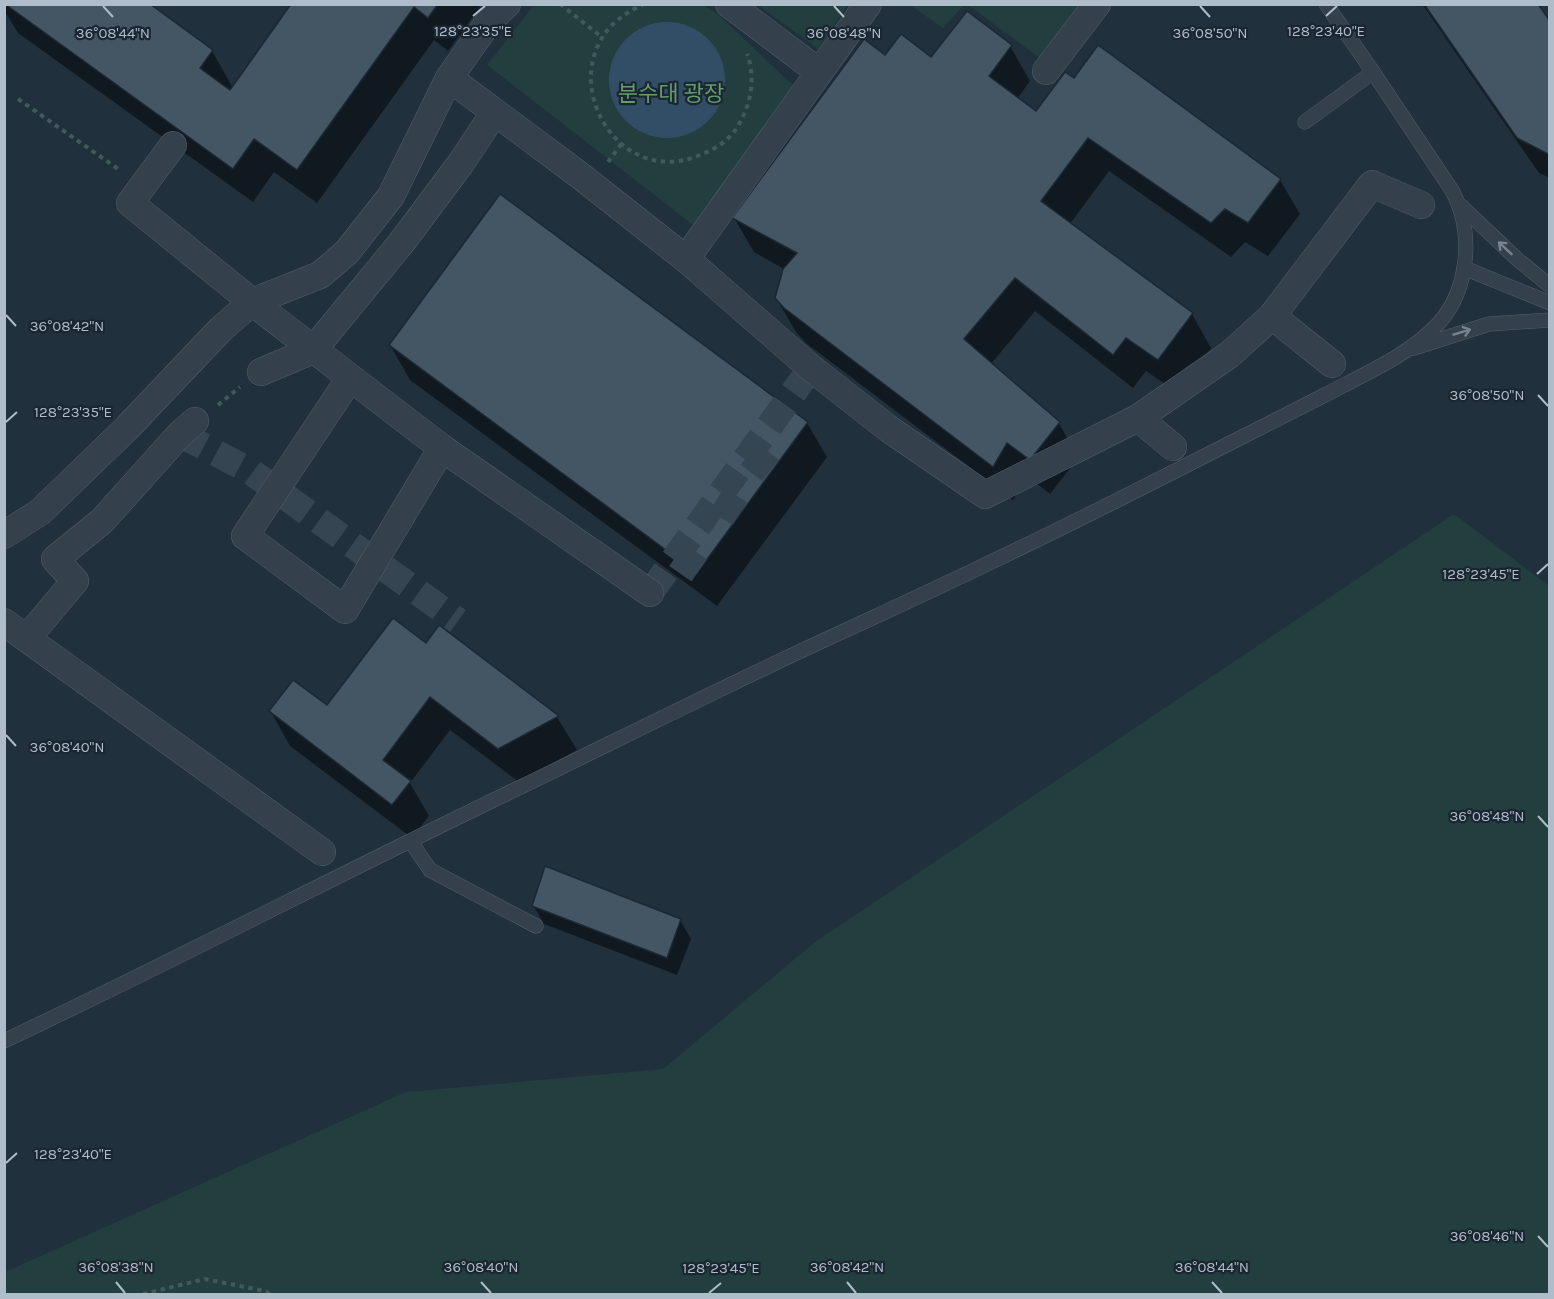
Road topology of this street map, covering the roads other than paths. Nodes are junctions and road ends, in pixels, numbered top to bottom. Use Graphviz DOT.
graph roads {
  1 [pos="507,4"];
  2 [pos="729,4"];
  3 [pos="868,4"];
  4 [pos="1097,4"];
  5 [pos="1326,4"];
  6 [pos="1046,71"];
  7 [pos="819,72"];
  8 [pos="1373,72"];
  9 [pos="449,78"];
  10 [pos="494,112"];
  11 [pos="1305,122"];
  12 [pos="173,145"];
  13 [pos="1460,205"];
  14 [pos="1421,206"];
  15 [pos="686,259"];
  16 [pos="1464,268"];
  17 [pos="1550,286"];
  18 [pos="252,302"];
  19 [pos="1550,303"];
  20 [pos="1272,316"];
  21 [pos="1550,320"];
  22 [pos="314,350"];
  23 [pos="1406,350"];
  24 [pos="1332,364"];
  25 [pos="261,372"];
  26 [pos="351,378"];
  27 [pos="1138,418"];
  28 [pos="195,421"];
  29 [pos="127,428"];
  30 [pos="1173,447"];
  31 [pos="442,448"];
  32 [pos="162,454"];
  33 [pos="4,535"];
  34 [pos="650,593"];
  35 [pos="4,622"];
  36 [pos="27,638"];
  37 [pos="411,842"];
  38 [pos="322,852"];
  39 [pos="536,926"];
  40 [pos="4,1041"];
  1 -- 9 [label="street"];
  2 -- 7 [label="street"];
  3 -- 7 [label="street"];
  4 -- 6 [label="street"];
  5 -- 8 [label="lane"];
  7 -- 15 [label="street"];
  8 -- 11 [label="lane"];
  8 -- 13 [label="lane"];
  9 -- 10 [label="street"];
  9 -- 18 [label="street"];
  10 -- 15 [label="street"];
  10 -- 22 [label="street"];
  12 -- 18 [label="street"];
  13 -- 16 [label="lane"];
  17 -- 13 [label="lane, one-way"];
  14 -- 20 [label="street"];
  15 -- 27 [label="street"];
  16 -- 19 [label="lane"];
  16 -- 23 [label="lane"];
  18 -- 22 [label="street"];
  18 -- 29 [label="street"];
  20 -- 24 [label="street"];
  20 -- 27 [label="street"];
  23 -- 21 [label="lane, one-way"];
  22 -- 25 [label="street"];
  22 -- 26 [label="street"];
  23 -- 37 [label="lane"];
  26 -- 31 [label="street"];
  26 -- 31 [label="street"];
  27 -- 30 [label="street"];
  28 -- 32 [label="street"];
  29 -- 32 [label="street"];
  29 -- 33 [label="street"];
  31 -- 34 [label="street"];
  32 -- 36 [label="street"];
  35 -- 36 [label="street"];
  36 -- 38 [label="street"];
  37 -- 39 [label="lane"];
  37 -- 40 [label="lane"];
}
